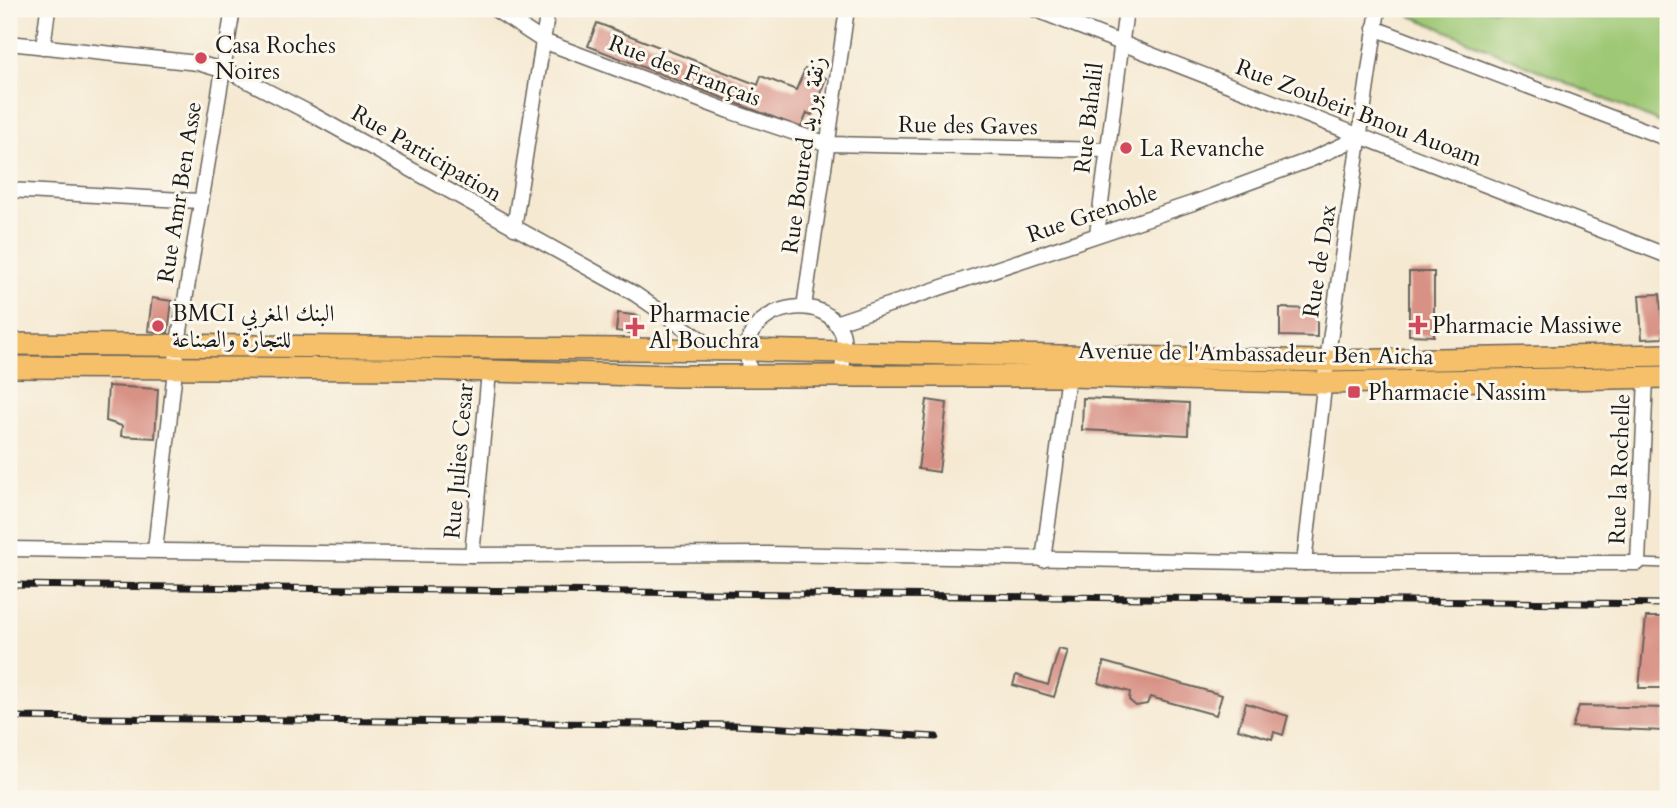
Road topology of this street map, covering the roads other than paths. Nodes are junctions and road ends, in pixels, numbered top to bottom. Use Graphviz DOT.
graph roads {
  1 [pos="48,9"];
  2 [pos="233,9"];
  3 [pos="494,9"];
  4 [pos="548,9"];
  5 [pos="847,9"];
  6 [pos="1034,9"];
  7 [pos="1126,9"];
  8 [pos="1378,9"];
  9 [pos="1374,28"];
  10 [pos="543,41"];
  11 [pos="9,43"];
  12 [pos="1120,43"];
  13 [pos="43,47"];
  14 [pos="222,69"];
  15 [pos="1360,137"];
  16 [pos="1668,139"];
  17 [pos="828,144"];
  18 [pos="1107,150"];
  19 [pos="9,190"];
  20 [pos="199,201"];
  21 [pos="514,228"];
  22 [pos="1097,234"];
  23 [pos="1668,256"];
  24 [pos="804,307"];
  25 [pos="835,323"];
  26 [pos="178,343"];
  27 [pos="9,344"];
  28 [pos="747,350"];
  29 [pos="718,351"];
  30 [pos="842,352"];
  31 [pos="1668,355"];
  32 [pos="1327,361"];
  33 [pos="177,366"];
  34 [pos="9,367"];
  35 [pos="489,372"];
  36 [pos="1068,376"];
  37 [pos="750,377"];
  38 [pos="842,377"];
  39 [pos="1668,377"];
  40 [pos="1646,378"];
  41 [pos="1325,383"];
  42 [pos="9,549"];
  43 [pos="155,550"];
  44 [pos="472,555"];
  45 [pos="1042,560"];
  46 [pos="1304,563"];
  47 [pos="1638,563"];
  48 [pos="1668,564"];
  1 -- 13 [label="street"];
  2 -- 14 [label="street, Rue Amr Ben Asse"];
  3 -- 10 [label="street, Rue des Français"];
  4 -- 10 [label="street"];
  5 -- 17 [label="street, Rue Boured زنقة بوريد"];
  6 -- 12 [label="street, Rue Zoubeir Bnou Auoam"];
  7 -- 12 [label="street, Rue Bahalil"];
  8 -- 9 [label="street, Rue de Dax"];
  9 -- 15 [label="street, Rue de Dax"];
  9 -- 16 [label="street"];
  10 -- 17 [label="street, Rue des Français"];
  10 -- 21 [label="street"];
  11 -- 13 [label="street, Rue Participation"];
  12 -- 15 [label="street, Rue Zoubeir Bnou Auoam"];
  12 -- 18 [label="street, Rue Bahalil"];
  13 -- 14 [label="street, Rue Participation"];
  14 -- 20 [label="street, Rue Amr Ben Asse"];
  14 -- 21 [label="street, Rue Participation"];
  15 -- 22 [label="street, Rue Grenoble"];
  15 -- 23 [label="street, Rue Zoubeir Bnou Auoam"];
  15 -- 32 [label="street, Rue de Dax"];
  17 -- 18 [label="street, Rue des Gaves"];
  17 -- 24 [label="street, Rue Boured زنقة بوريد"];
  18 -- 22 [label="street, Rue Bahalil"];
  19 -- 20 [label="street"];
  20 -- 26 [label="street, Rue Amr Ben Asse"];
  21 -- 29 [label="street, Rue Participation"];
  22 -- 25 [label="street, Rue Grenoble"];
  24 -- 25 [label="street"];
  24 -- 28 [label="street"];
  25 -- 30 [label="street"];
  26 -- 27 [label="main road, Avenue de l'Ambassadeur Ben Aicha"];
  26 -- 29 [label="main road, Avenue de l'Ambassadeur Ben Aicha"];
  26 -- 33 [label="street, Rue Amr Ben Asse"];
  28 -- 29 [label="main road, Avenue de l'Ambassadeur Ben Aicha"];
  28 -- 30 [label="main road, Avenue de l'Ambassadeur Ben Aicha"];
  28 -- 37 [label="street"];
  30 -- 32 [label="main road, Avenue de l'Ambassadeur Ben Aicha"];
  30 -- 38 [label="street"];
  31 -- 32 [label="main road, Avenue de l'Ambassadeur Ben Aicha"];
  32 -- 41 [label="street, Rue de Dax"];
  33 -- 34 [label="main road, Avenue de l'Ambassadeur Ben Aicha"];
  33 -- 35 [label="main road, Avenue de l'Ambassadeur Ben Aicha"];
  33 -- 43 [label="street, Rue Amr Ben Asse"];
  35 -- 37 [label="main road, Avenue de l'Ambassadeur Ben Aicha"];
  35 -- 44 [label="street, Rue Julies Cesar"];
  36 -- 38 [label="main road, Avenue de l'Ambassadeur Ben Aicha"];
  36 -- 41 [label="main road, Avenue de l'Ambassadeur Ben Aicha"];
  36 -- 45 [label="street"];
  37 -- 38 [label="main road, Avenue de l'Ambassadeur Ben Aicha"];
  39 -- 40 [label="main road, Avenue de l'Ambassadeur Ben Aicha"];
  40 -- 41 [label="main road, Avenue de l'Ambassadeur Ben Aicha"];
  40 -- 47 [label="street, Rue la Rochelle"];
  41 -- 46 [label="street, Rue de Dax"];
  42 -- 43 [label="street"];
  43 -- 44 [label="street"];
  44 -- 45 [label="street"];
  45 -- 46 [label="street"];
  46 -- 47 [label="street"];
  47 -- 48 [label="lane"];
}
